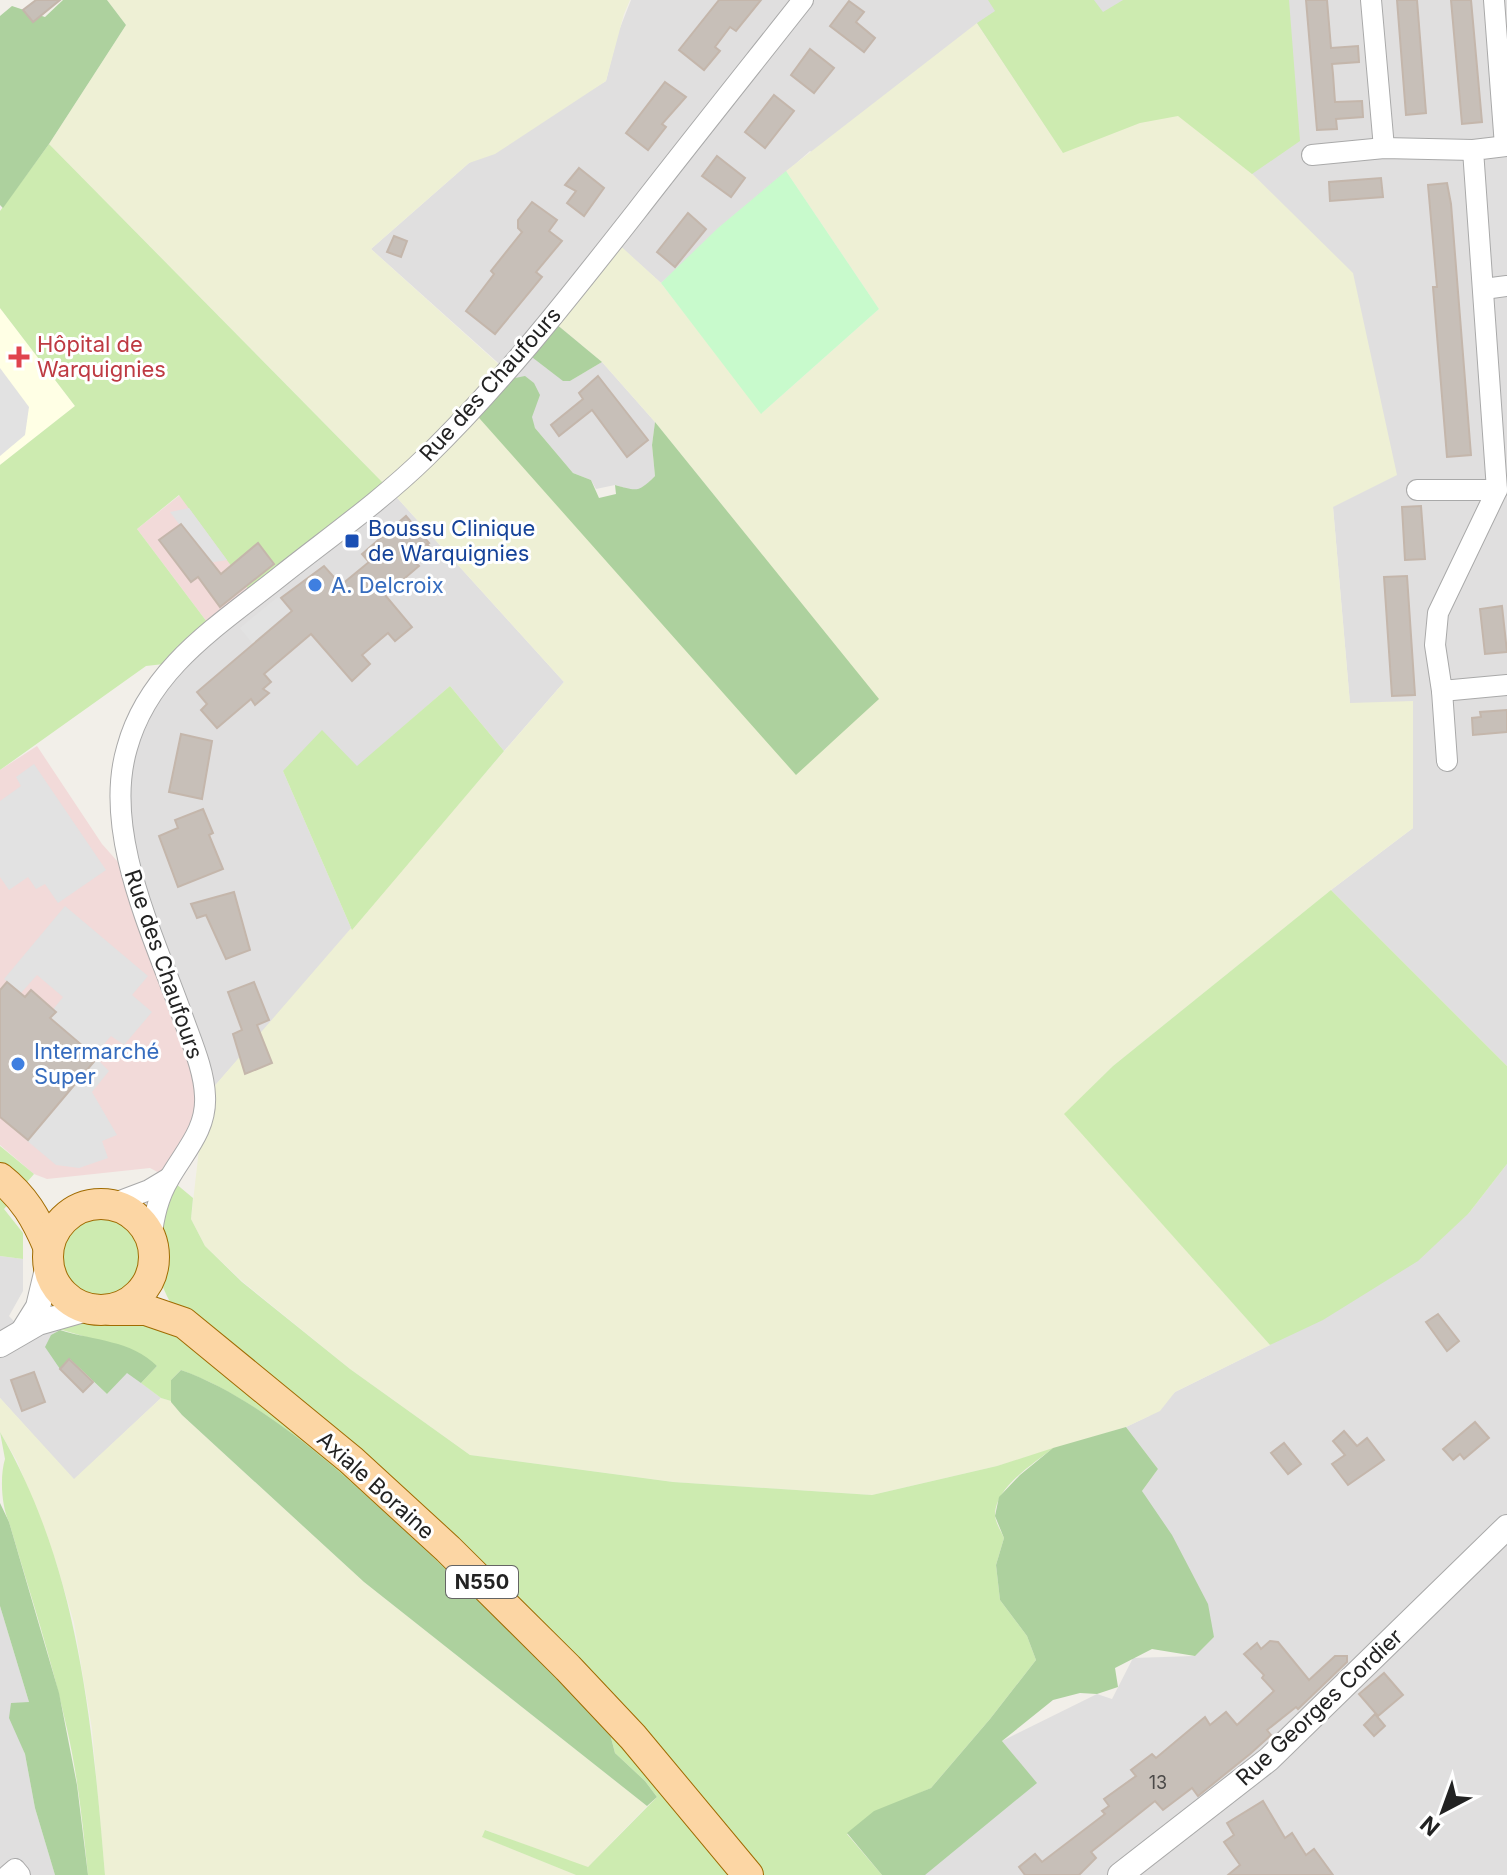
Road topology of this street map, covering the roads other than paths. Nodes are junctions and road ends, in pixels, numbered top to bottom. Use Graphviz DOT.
graph roads {
  1 [pos="803,0"];
  2 [pos="1371,0"];
  3 [pos="1494,0"];
  4 [pos="1506,146"];
  5 [pos="1384,148"];
  6 [pos="1473,150"];
  7 [pos="1312,155"];
  8 [pos="1507,286"];
  9 [pos="1484,289"];
  10 [pos="1417,490"];
  11 [pos="1497,490"];
  12 [pos="1507,685"];
  13 [pos="1442,691"];
  14 [pos="1447,761"];
  15 [pos="169,1178"];
  16 [pos="9,1185"];
  17 [pos="97,1205"];
  18 [pos="153,1252"];
  19 [pos="48,1256"];
  20 [pos="98,1309"];
  21 [pos="184,1323"];
  22 [pos="23,1331"];
  23 [pos="0,1345"];
  24 [pos="1506,1530"];
  25 [pos="8,1875"];
  26 [pos="20,1875"];
  27 [pos="748,1875"];
  28 [pos="1120,1875"];
  1 -- 15 [label="street, Rue des Chaufours"];
  2 -- 5 [label="street"];
  3 -- 4 [label="street"];
  4 -- 6 [label="street"];
  5 -- 6 [label="street"];
  5 -- 7 [label="street"];
  6 -- 9 [label="street"];
  8 -- 9 [label="street"];
  9 -- 11 [label="street"];
  10 -- 11 [label="street"];
  11 -- 13 [label="street"];
  12 -- 13 [label="street"];
  13 -- 14 [label="street"];
  15 -- 17 [label="street"];
  15 -- 18 [label="street, Rue des Chaufours"];
  16 -- 17 [label="main road"];
  16 -- 19 [label="main road"];
  17 -- 18 [label="main road"];
  17 -- 19 [label="main road"];
  18 -- 20 [label="main road"];
  18 -- 21 [label="main road, Axiale Boraine / N550"];
  19 -- 20 [label="main road"];
  19 -- 22 [label="street"];
  20 -- 21 [label="main road, Axiale Boraine / N550"];
  20 -- 22 [label="street"];
  21 -- 27 [label="main road, Axiale Boraine / N550"];
  22 -- 23 [label="street"];
  24 -- 28 [label="street, Rue Georges Cordier"];
  25 -- 26 [label="street"];
}
